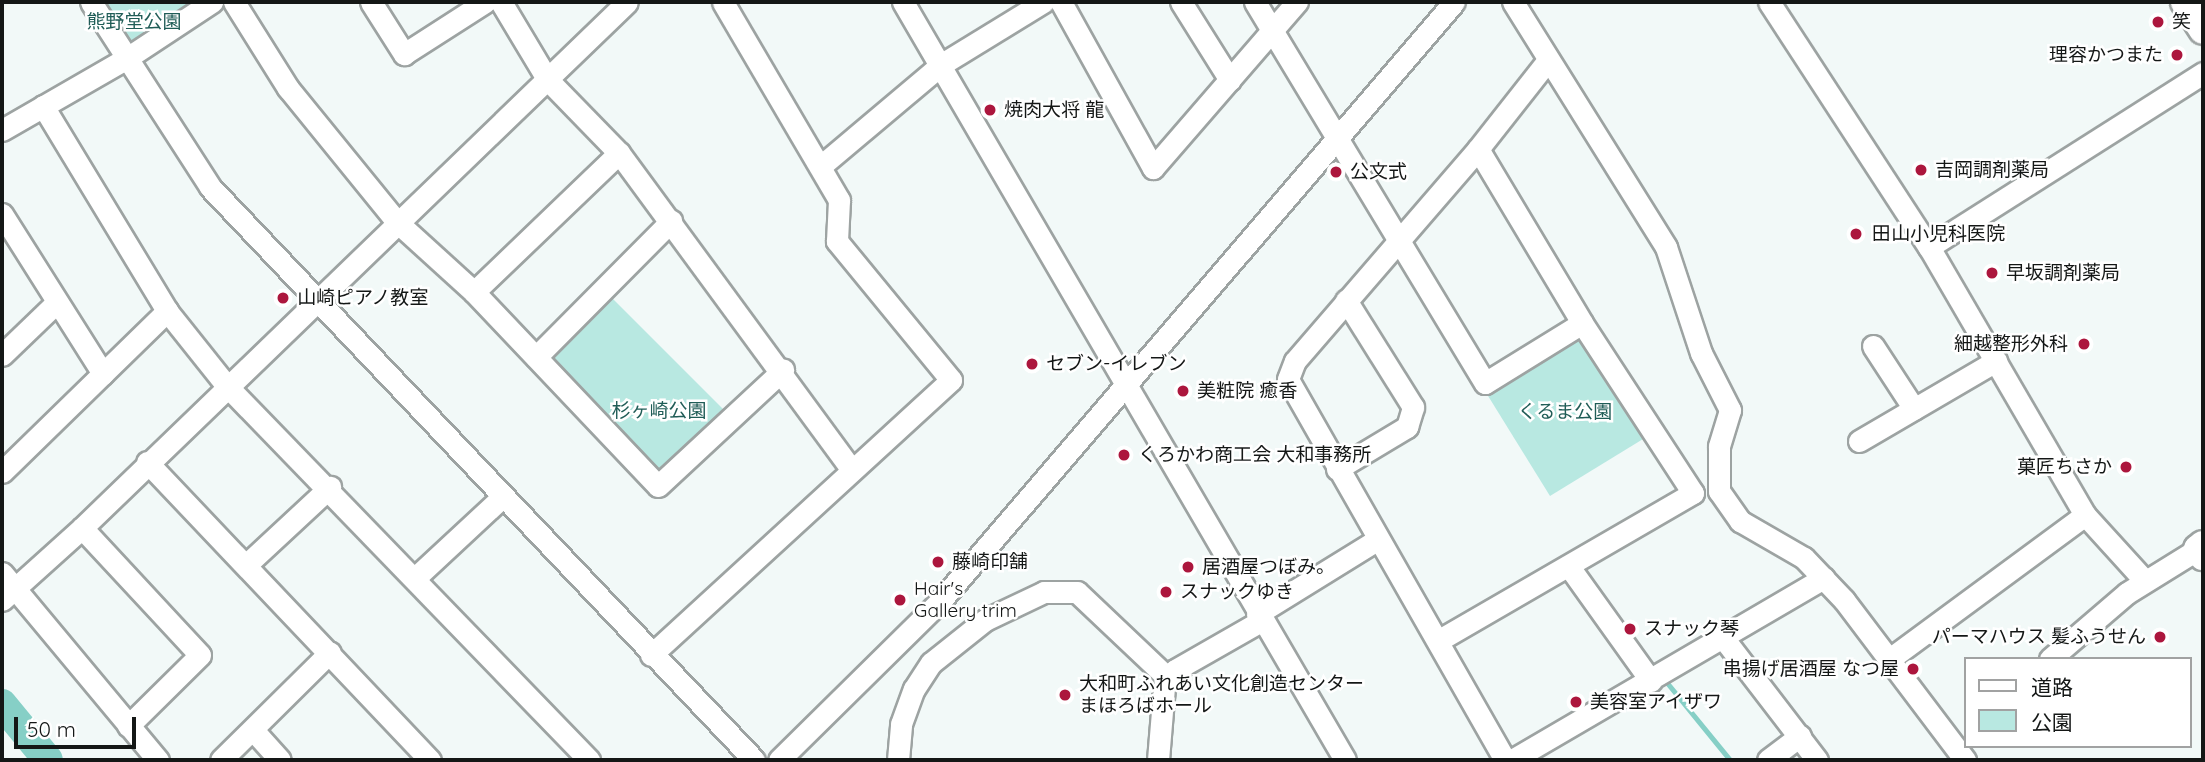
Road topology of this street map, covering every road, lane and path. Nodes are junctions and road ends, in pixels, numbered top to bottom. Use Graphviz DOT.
graph roads {
  1 [pos="91,2"];
  2 [pos="212,2"];
  3 [pos="234,2"];
  4 [pos="371,2"];
  5 [pos="485,2"];
  6 [pos="502,2"];
  7 [pos="627,2"];
  8 [pos="723,2"];
  9 [pos="903,2"];
  10 [pos="1043,2"];
  11 [pos="1061,2"];
  12 [pos="1181,2"];
  13 [pos="1255,2"];
  14 [pos="1297,2"];
  15 [pos="1454,2"];
  16 [pos="1513,2"];
  17 [pos="1769,2"];
  18 [pos="2185,2"];
  19 [pos="2203,30"];
  20 [pos="1272,32"];
  21 [pos="127,58"];
  22 [pos="1548,60"];
  23 [pos="942,64"];
  24 [pos="2203,73"];
  25 [pos="547,79"];
  26 [pos="1230,80"];
  27 [pos="43,106"];
  28 [pos="2,130"];
  29 [pos="1339,140"];
  30 [pos="1478,149"];
  31 [pos="619,153"];
  32 [pos="822,165"];
  33 [pos="396,221"];
  34 [pos="671,221"];
  35 [pos="4,225"];
  36 [pos="1395,241"];
  37 [pos="1929,247"];
  38 [pos="474,292"];
  39 [pos="1346,300"];
  40 [pos="316,302"];
  41 [pos="57,303"];
  42 [pos="167,311"];
  43 [pos="1582,323"];
  44 [pos="1873,346"];
  45 [pos="2,355"];
  46 [pos="536,357"];
  47 [pos="1996,361"];
  48 [pos="783,370"];
  49 [pos="103,374"];
  50 [pos="1125,382"];
  51 [pos="226,385"];
  52 [pos="1914,409"];
  53 [pos="1859,441"];
  54 [pos="147,462"];
  55 [pos="851,468"];
  56 [pos="1337,469"];
  57 [pos="2,472"];
  58 [pos="330,487"];
  59 [pos="1719,491"];
  60 [pos="1693,494"];
  61 [pos="501,498"];
  62 [pos="2085,515"];
  63 [pos="82,528"];
  64 [pos="1377,540"];
  65 [pos="2202,550"];
  66 [pos="247,565"];
  67 [pos="1570,568"];
  68 [pos="415,578"];
  69 [pos="1824,578"];
  70 [pos="2145,581"];
  71 [pos="6,587"];
  72 [pos="1259,617"];
  73 [pos="1724,639"];
  74 [pos="1438,641"];
  75 [pos="330,652"];
  76 [pos="651,655"];
  77 [pos="2052,657"];
  78 [pos="1891,658"];
  79 [pos="1169,679"];
  80 [pos="1651,681"];
  81 [pos="128,726"];
  82 [pos="253,730"];
  83 [pos="1800,736"];
  84 [pos="1958,753"];
  85 [pos="158,760"];
  86 [pos="221,760"];
  87 [pos="280,760"];
  88 [pos="430,760"];
  89 [pos="589,760"];
  90 [pos="754,760"];
  91 [pos="779,760"];
  92 [pos="898,760"];
  93 [pos="1158,760"];
  94 [pos="1345,760"];
  95 [pos="1505,760"];
  96 [pos="1512,760"];
  97 [pos="1768,760"];
  98 [pos="1817,760"];
  1 -- 21 [label="street"];
  2 -- 21 [label="street"];
  3 -- 33 [label="street"];
  4 -- 5 [label="street"];
  6 -- 25 [label="street"];
  7 -- 25 [label="street"];
  8 -- 32 [label="street"];
  9 -- 23 [label="street"];
  10 -- 23 [label="street"];
  11 -- 26 [label="street"];
  12 -- 26 [label="street"];
  13 -- 20 [label="street"];
  14 -- 20 [label="street"];
  15 -- 29 [label="street"];
  16 -- 22 [label="street"];
  17 -- 37 [label="street"];
  18 -- 19 [label="main road"];
  20 -- 26 [label="street"];
  20 -- 29 [label="street"];
  21 -- 27 [label="street"];
  21 -- 40 [label="street"];
  22 -- 30 [label="street"];
  22 -- 59 [label="street"];
  23 -- 32 [label="street"];
  23 -- 50 [label="street"];
  24 -- 37 [label="street"];
  25 -- 31 [label="street"];
  25 -- 33 [label="street"];
  27 -- 28 [label="street"];
  27 -- 42 [label="street"];
  29 -- 36 [label="street"];
  29 -- 50 [label="street"];
  30 -- 36 [label="street"];
  30 -- 43 [label="street"];
  31 -- 34 [label="street"];
  31 -- 38 [label="street"];
  32 -- 55 [label="street"];
  33 -- 38 [label="street"];
  33 -- 40 [label="street"];
  34 -- 46 [label="street"];
  34 -- 48 [label="street"];
  35 -- 41 [label="street"];
  36 -- 39 [label="street"];
  36 -- 43 [label="street"];
  37 -- 47 [label="street"];
  38 -- 46 [label="street"];
  39 -- 56 [label="street"];
  39 -- 56 [label="street"];
  40 -- 51 [label="street"];
  40 -- 61 [label="street"];
  41 -- 45 [label="street"];
  41 -- 49 [label="street"];
  42 -- 49 [label="street"];
  42 -- 51 [label="street"];
  43 -- 60 [label="street"];
  44 -- 52 [label="street"];
  46 -- 48 [label="street"];
  47 -- 52 [label="street"];
  47 -- 62 [label="street"];
  48 -- 55 [label="street"];
  49 -- 57 [label="street"];
  50 -- 72 [label="street"];
  50 -- 91 [label="street"];
  51 -- 54 [label="street"];
  51 -- 58 [label="street"];
  52 -- 53 [label="street"];
  54 -- 63 [label="street"];
  54 -- 66 [label="street"];
  55 -- 76 [label="street"];
  56 -- 64 [label="street"];
  58 -- 66 [label="street"];
  58 -- 68 [label="street"];
  59 -- 60 [label="street"];
  59 -- 69 [label="street"];
  60 -- 67 [label="street"];
  61 -- 68 [label="street"];
  61 -- 76 [label="street"];
  62 -- 70 [label="street"];
  62 -- 78 [label="street"];
  63 -- 71 [label="street"];
  63 -- 81 [label="street"];
  64 -- 72 [label="street"];
  64 -- 74 [label="street"];
  65 -- 70 [label="street"];
  66 -- 75 [label="street"];
  67 -- 74 [label="street"];
  67 -- 80 [label="street"];
  68 -- 89 [label="street"];
  69 -- 73 [label="street"];
  69 -- 78 [label="street"];
  70 -- 77 [label="street"];
  71 -- 81 [label="street"];
  72 -- 79 [label="street"];
  72 -- 94 [label="street"];
  73 -- 80 [label="street"];
  73 -- 83 [label="street"];
  74 -- 95 [label="street"];
  75 -- 82 [label="street"];
  75 -- 88 [label="street"];
  76 -- 90 [label="street"];
  78 -- 84 [label="street"];
  79 -- 92 [label="street"];
  79 -- 93 [label="street"];
  80 -- 96 [label="street"];
  81 -- 85 [label="street"];
  82 -- 86 [label="street"];
  82 -- 87 [label="street"];
  83 -- 97 [label="street"];
  83 -- 98 [label="street"];
}
